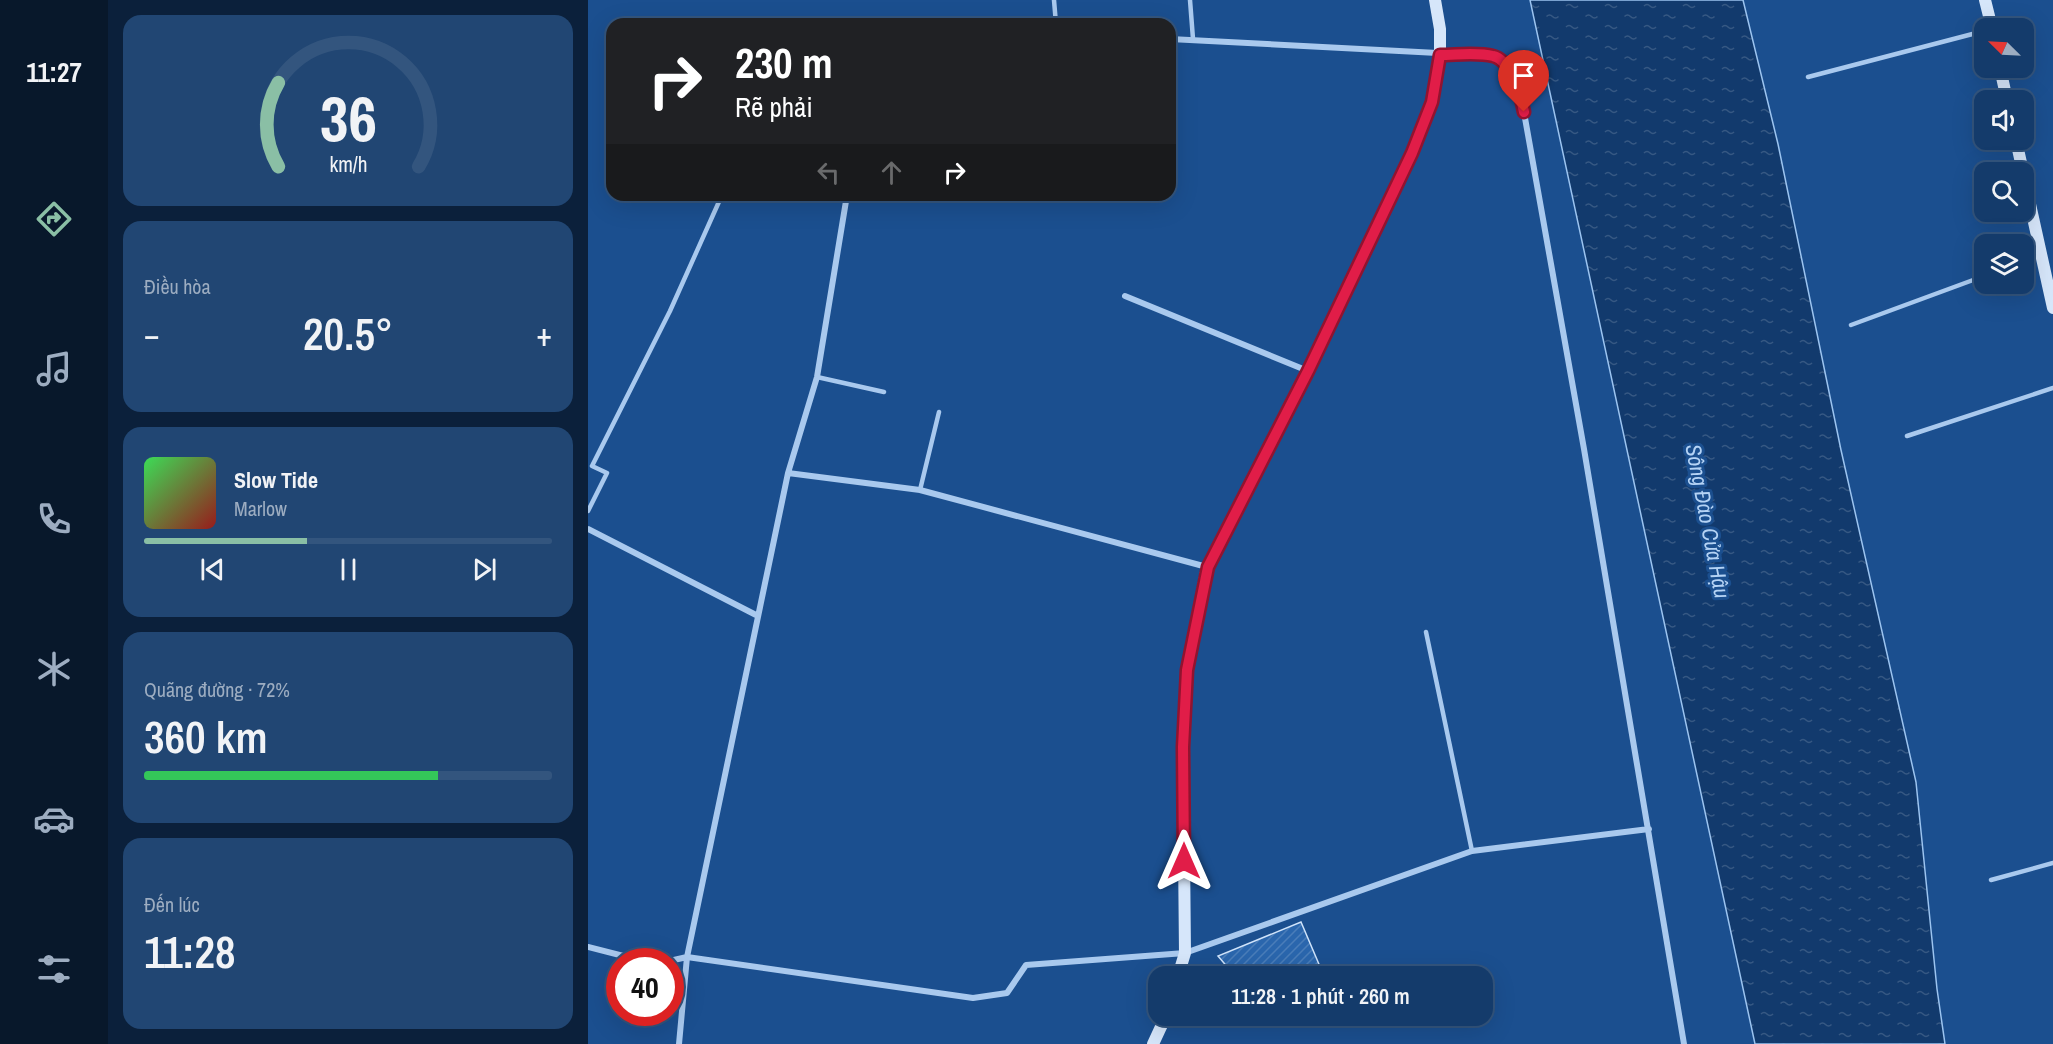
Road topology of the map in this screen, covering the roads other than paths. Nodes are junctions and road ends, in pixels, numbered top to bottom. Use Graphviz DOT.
graph roads {
  1 [pos="1054,0"];
  2 [pos="1190,0"];
  3 [pos="1435,0"];
  4 [pos="1985,0"];
  5 [pos="1056,18"];
  6 [pos="1990,18"];
  7 [pos="1974,34"];
  8 [pos="1176,39"];
  9 [pos="1193,39"];
  10 [pos="1440,55"];
  11 [pos="1808,77"];
  12 [pos="719,201"];
  13 [pos="845,201"];
  14 [pos="2033,222"];
  15 [pos="2040,255"];
  16 [pos="2034,257"];
  17 [pos="1974,280"];
  18 [pos="1125,297"];
  19 [pos="2053,308"];
  20 [pos="1851,325"];
  21 [pos="1308,371"];
  22 [pos="817,377"];
  23 [pos="2053,388"];
  24 [pos="884,392"];
  25 [pos="939,412"];
  26 [pos="1907,436"];
  27 [pos="788,473"];
  28 [pos="921,490"];
  29 [pos="588,511"];
  30 [pos="588,529"];
  31 [pos="1208,567"];
  32 [pos="758,616"];
  33 [pos="1426,632"];
  34 [pos="1649,829"];
  35 [pos="1472,851"];
  36 [pos="2053,863"];
  37 [pos="1991,880"];
  38 [pos="588,947"];
  39 [pos="606,952"];
  40 [pos="1185,953"];
  41 [pos="687,957"];
  42 [pos="684,958"];
  43 [pos="1181,966"];
  44 [pos="1161,1026"];
  45 [pos="679,1044"];
  46 [pos="1153,1044"];
  47 [pos="1684,1044"];
  1 -- 5 [label="lane"];
  2 -- 9 [label="lane"];
  3 -- 10 [label="street"];
  4 -- 6 [label="street"];
  7 -- 11 [label="lane"];
  8 -- 9 [label="street"];
  9 -- 10 [label="street"];
  10 -- 21 [label="street"];
  10 -- 34 [label="street"];
  12 -- 29 [label="lane"];
  13 -- 22 [label="street"];
  14 -- 15 [label="street"];
  15 -- 16 [label="lane"];
  15 -- 19 [label="street"];
  17 -- 20 [label="lane"];
  18 -- 21 [label="street"];
  21 -- 31 [label="street"];
  22 -- 24 [label="lane"];
  22 -- 27 [label="street"];
  23 -- 26 [label="lane"];
  25 -- 28 [label="lane"];
  27 -- 28 [label="street"];
  27 -- 32 [label="street"];
  28 -- 31 [label="street"];
  30 -- 32 [label="street"];
  31 -- 40 [label="street"];
  32 -- 41 [label="street"];
  33 -- 35 [label="lane"];
  34 -- 35 [label="street"];
  34 -- 47 [label="street"];
  35 -- 40 [label="street"];
  36 -- 37 [label="lane"];
  38 -- 39 [label="street"];
  40 -- 41 [label="street"];
  40 -- 43 [label="street"];
  41 -- 42 [label="street"];
  41 -- 45 [label="street"];
  44 -- 46 [label="street"];
}
